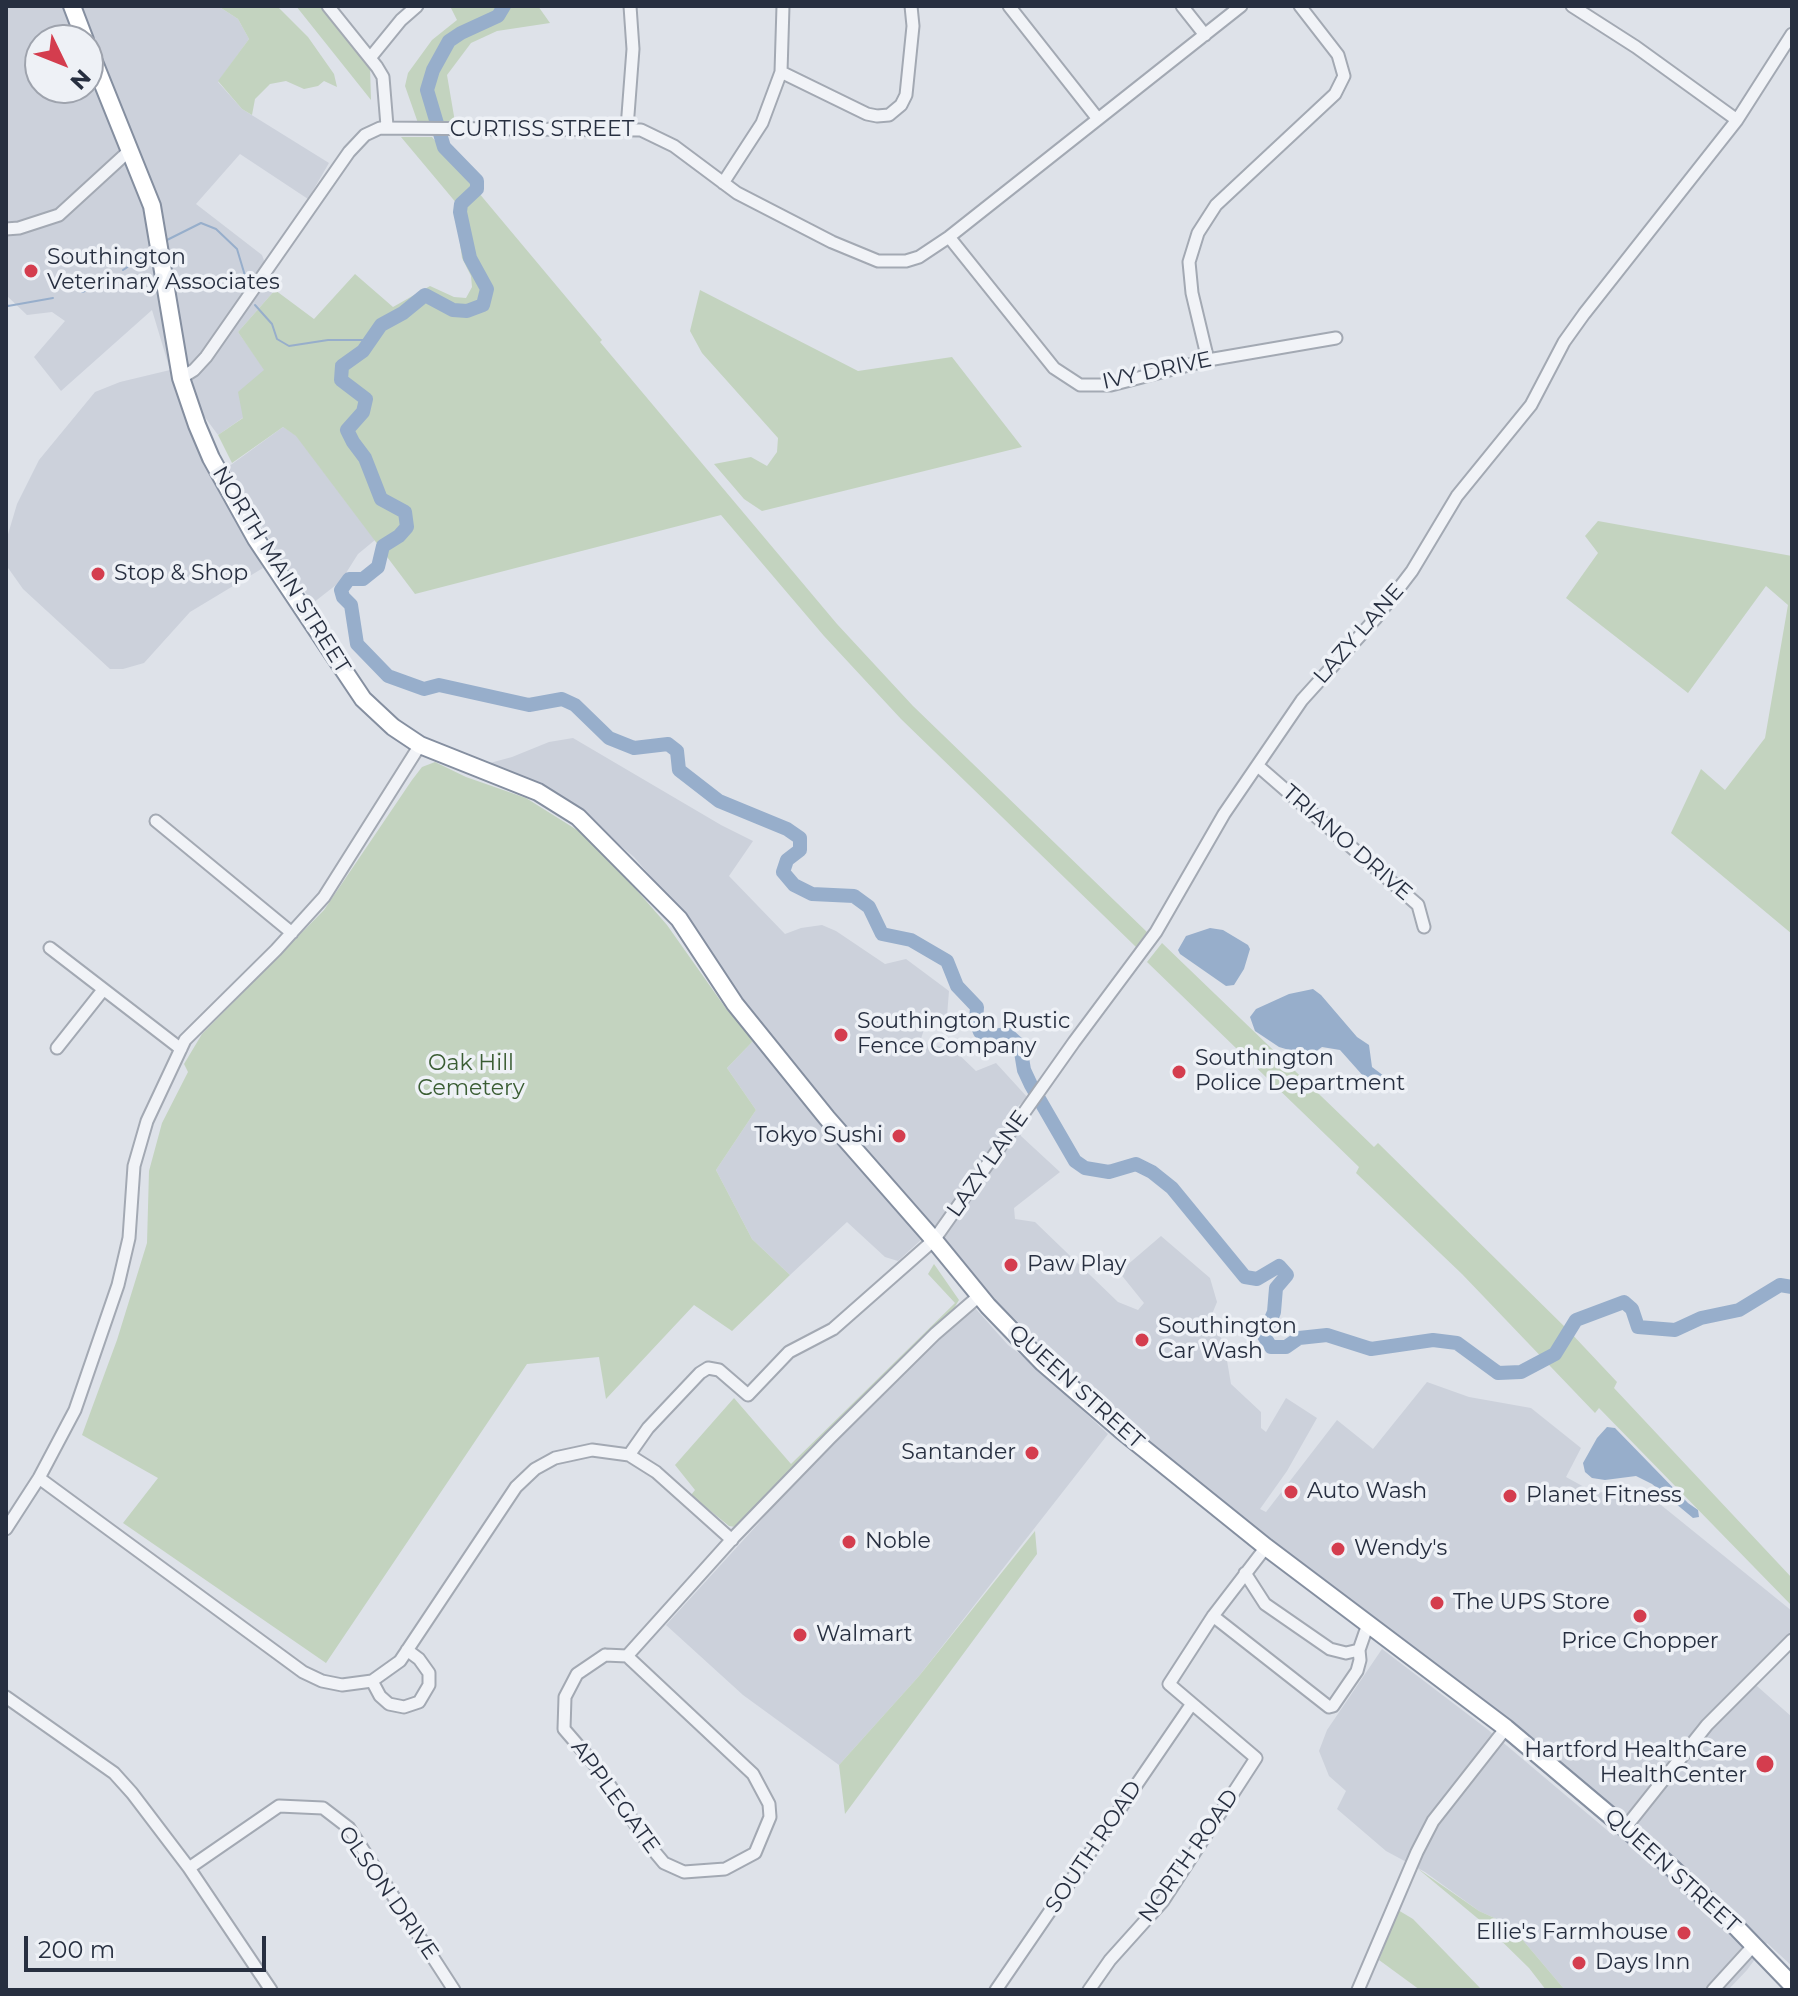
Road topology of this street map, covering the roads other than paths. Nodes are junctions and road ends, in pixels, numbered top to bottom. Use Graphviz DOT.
graph roads {
  1 [pos="328,6"];
  2 [pos="417,6"];
  3 [pos="630,6"];
  4 [pos="783,6"];
  5 [pos="911,6"];
  6 [pos="1009,6"];
  7 [pos="1182,6"];
  8 [pos="1241,6"];
  9 [pos="1300,6"];
  10 [pos="1572,6"];
  11 [pos="1792,34"];
  12 [pos="1205,35"];
  13 [pos="370,58"];
  14 [pos="781,72"];
  15 [pos="104,86"];
  16 [pos="1098,119"];
  17 [pos="1737,120"];
  18 [pos="387,126"];
  19 [pos="627,128"];
  20 [pos="130,150"];
  21 [pos="723,183"];
  22 [pos="6,229"];
  23 [pos="949,237"];
  24 [pos="1336,338"];
  25 [pos="1208,360"];
  26 [pos="181,378"];
  27 [pos="420,745"];
  28 [pos="1258,766"];
  29 [pos="156,821"];
  30 [pos="1424,927"];
  31 [pos="292,933"];
  32 [pos="50,948"];
  33 [pos="103,990"];
  34 [pos="57,1048"];
  35 [pos="181,1049"];
  36 [pos="934,1240"];
  37 [pos="979,1296"];
  38 [pos="629,1455"];
  39 [pos="39,1478"];
  40 [pos="6,1529"];
  41 [pos="732,1540"];
  42 [pos="1266,1547"];
  43 [pos="1245,1573"];
  44 [pos="1213,1616"];
  45 [pos="1368,1624"];
  46 [pos="1792,1640"];
  47 [pos="407,1650"];
  48 [pos="1359,1650"];
  49 [pos="627,1656"];
  50 [pos="372,1681"];
  51 [pos="6,1697"];
  52 [pos="1191,1705"];
  53 [pos="1506,1728"];
  54 [pos="1625,1828"];
  55 [pos="189,1868"];
  56 [pos="1754,1945"];
  57 [pos="1792,1985"];
  58 [pos="271,1990"];
  59 [pos="454,1990"];
  60 [pos="996,1990"];
  61 [pos="1089,1990"];
  62 [pos="1358,1990"];
  63 [pos="1713,1990"];
  1 -- 13 [label="street"];
  2 -- 13 [label="street"];
  3 -- 19 [label="street"];
  4 -- 14 [label="street"];
  5 -- 14 [label="street"];
  6 -- 16 [label="street"];
  7 -- 12 [label="street"];
  8 -- 12 [label="street, CURTISS STREET"];
  9 -- 25 [label="street"];
  10 -- 17 [label="street"];
  11 -- 17 [label="street, LAZY LANE"];
  12 -- 16 [label="street, CURTISS STREET"];
  13 -- 18 [label="street"];
  14 -- 21 [label="street"];
  15 -- 20 [label="highway, NORTH MAIN STREET"];
  16 -- 23 [label="street, CURTISS STREET"];
  17 -- 28 [label="street, LAZY LANE"];
  18 -- 19 [label="street, CURTISS STREET"];
  18 -- 26 [label="street"];
  19 -- 21 [label="street, CURTISS STREET"];
  20 -- 22 [label="street"];
  20 -- 26 [label="highway, NORTH MAIN STREET"];
  21 -- 23 [label="street, CURTISS STREET"];
  23 -- 25 [label="street, IVY DRIVE"];
  24 -- 25 [label="street, IVY DRIVE"];
  26 -- 27 [label="highway, NORTH MAIN STREET"];
  27 -- 31 [label="street"];
  27 -- 36 [label="highway, QUEEN STREET"];
  28 -- 30 [label="street, TRIANO DRIVE"];
  28 -- 36 [label="street, LAZY LANE"];
  29 -- 31 [label="street"];
  31 -- 35 [label="street"];
  32 -- 33 [label="street"];
  33 -- 34 [label="street"];
  33 -- 35 [label="street"];
  35 -- 39 [label="street"];
  36 -- 37 [label="highway, QUEEN STREET"];
  36 -- 38 [label="street, LAZY LANE"];
  37 -- 41 [label="street"];
  37 -- 42 [label="highway, QUEEN STREET"];
  38 -- 41 [label="street"];
  38 -- 47 [label="street"];
  39 -- 40 [label="street"];
  39 -- 50 [label="street"];
  41 -- 49 [label="street"];
  42 -- 43 [label="street"];
  42 -- 45 [label="highway, QUEEN STREET"];
  43 -- 44 [label="street"];
  43 -- 48 [label="street"];
  44 -- 48 [label="street"];
  44 -- 52 [label="street"];
  45 -- 48 [label="street"];
  45 -- 53 [label="highway, QUEEN STREET"];
  46 -- 54 [label="street"];
  47 -- 50 [label="street"];
  47 -- 50 [label="street"];
  49 -- 49 [label="street, APPLEGATE"];
  51 -- 55 [label="street"];
  52 -- 60 [label="street, SOUTH ROAD"];
  52 -- 61 [label="street, NORTH ROAD"];
  53 -- 54 [label="highway, QUEEN STREET"];
  53 -- 62 [label="street"];
  54 -- 56 [label="highway, QUEEN STREET"];
  55 -- 58 [label="street"];
  55 -- 59 [label="street, OLSON DRIVE"];
  56 -- 57 [label="highway, QUEEN STREET"];
  56 -- 63 [label="street"];
}
